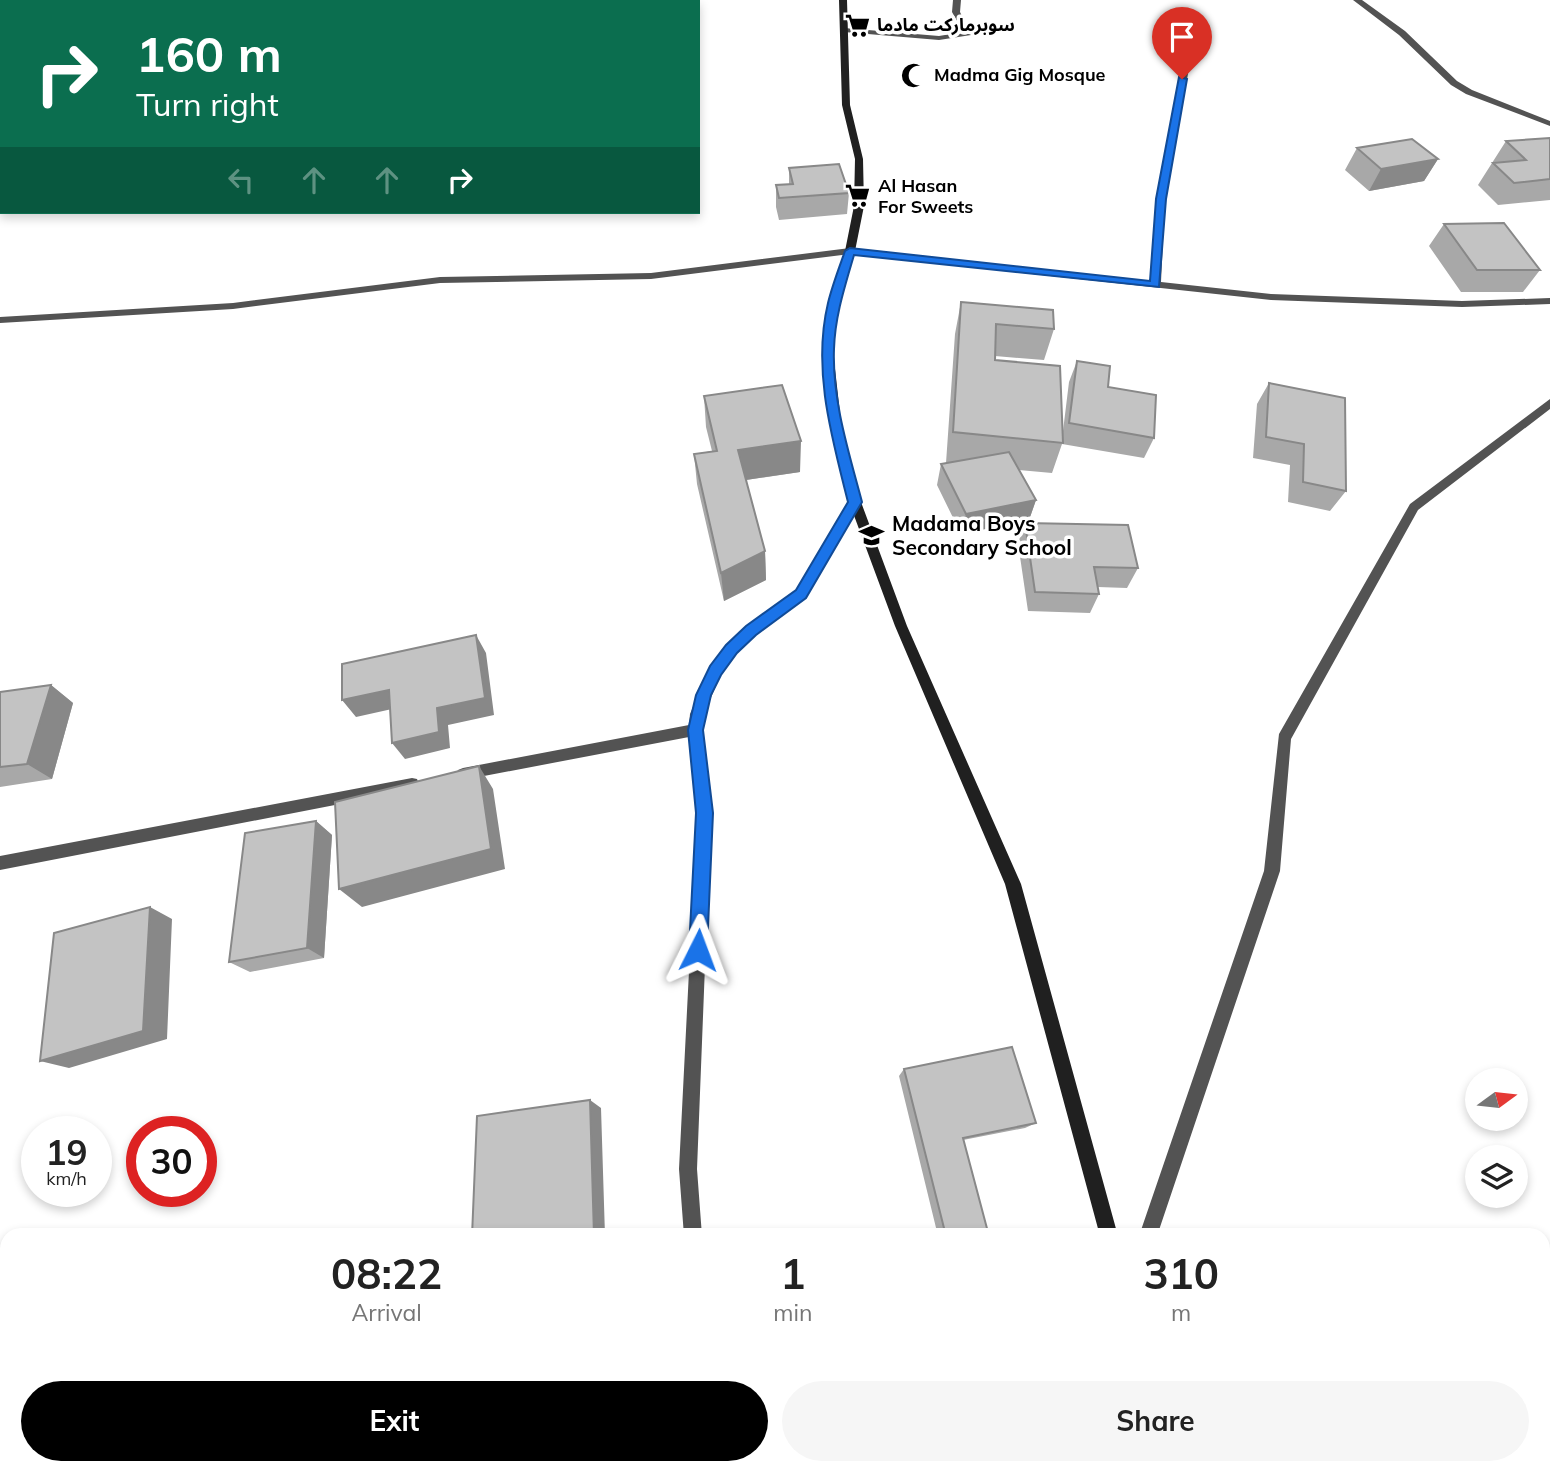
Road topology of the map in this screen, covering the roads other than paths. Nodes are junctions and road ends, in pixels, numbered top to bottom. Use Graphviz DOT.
graph roads {
  1 [pos="843,0"];
  2 [pos="957,0"];
  3 [pos="1357,0"];
  4 [pos="844,30"];
  5 [pos="1186,63"];
  6 [pos="1550,124"];
  7 [pos="850,251"];
  8 [pos="1156,285"];
  9 [pos="1550,301"];
  10 [pos="0,320"];
  11 [pos="1550,403"];
  12 [pos="855,502"];
  13 [pos="695,730"];
  14 [pos="0,863"];
  15 [pos="692,1228"];
  16 [pos="1107,1228"];
  17 [pos="1150,1228"];
  1 -- 4 [label="street"];
  2 -- 4 [label="street"];
  3 -- 6 [label="street"];
  4 -- 7 [label="street"];
  5 -- 8 [label="street"];
  7 -- 8 [label="street"];
  7 -- 10 [label="street"];
  7 -- 12 [label="street"];
  8 -- 9 [label="street"];
  11 -- 17 [label="street"];
  12 -- 13 [label="street"];
  12 -- 16 [label="street"];
  13 -- 14 [label="street"];
  13 -- 15 [label="street"];
}
